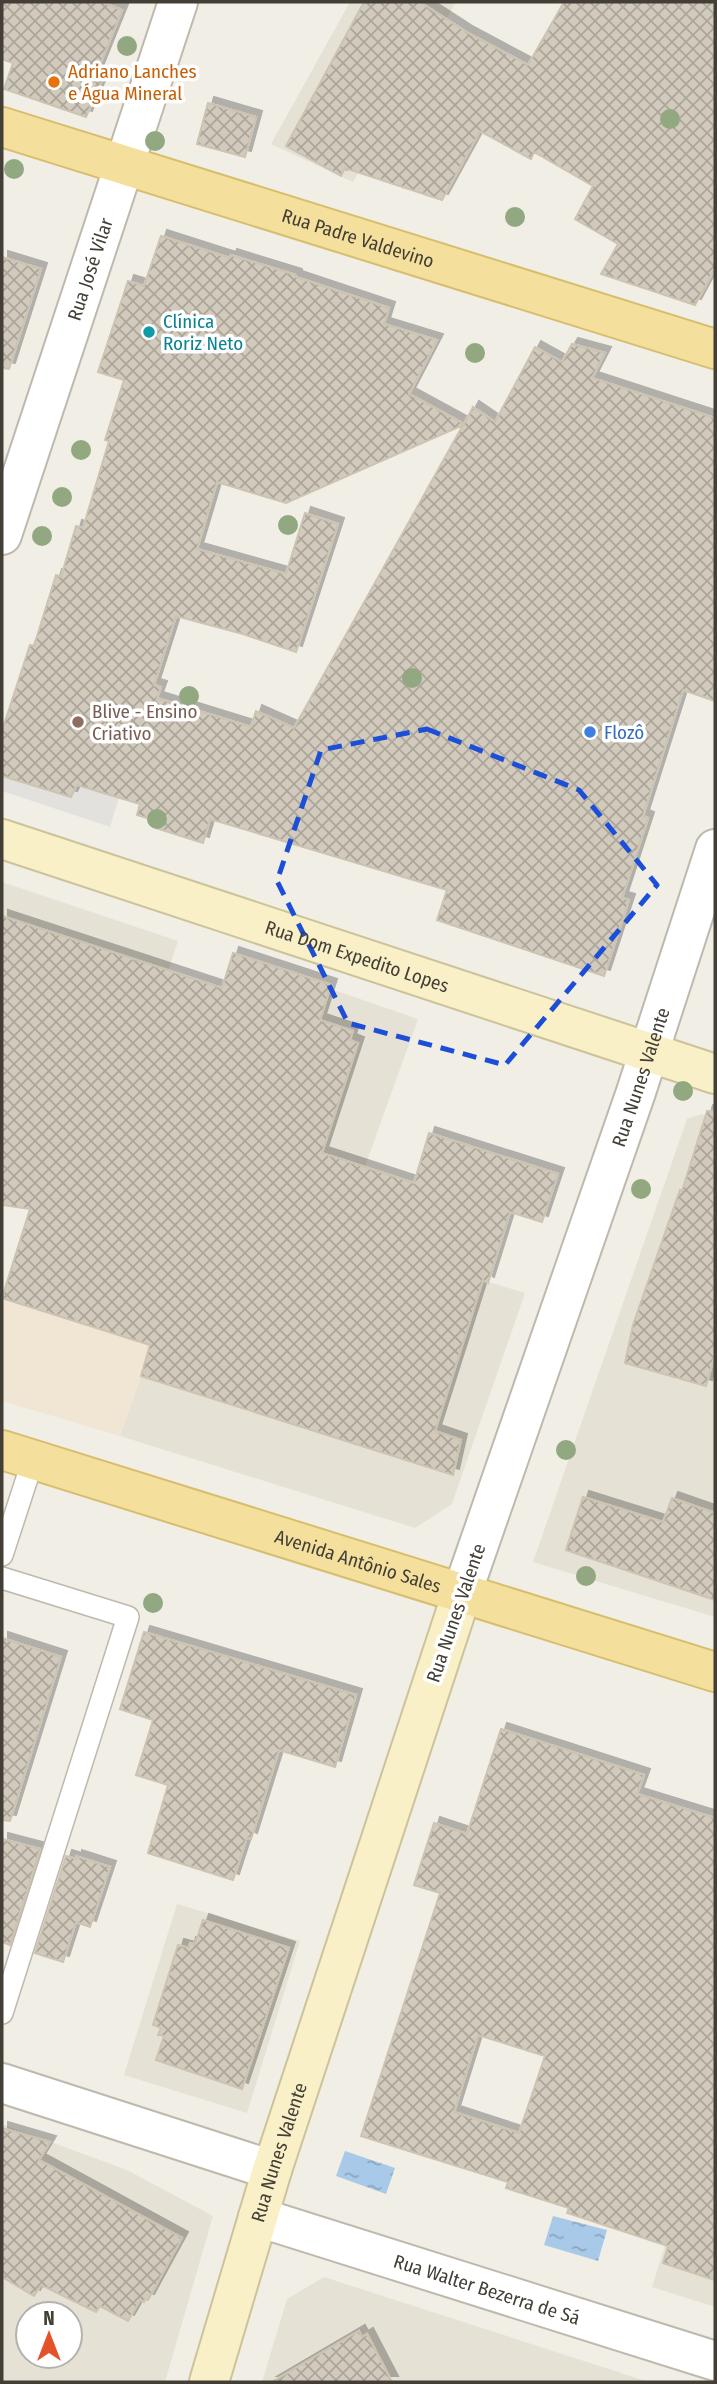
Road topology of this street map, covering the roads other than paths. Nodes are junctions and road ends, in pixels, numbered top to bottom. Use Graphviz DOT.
graph roads {
  1 [pos="177,2"];
  2 [pos="2,127"];
  3 [pos="122,164"];
  4 [pos="715,349"];
  5 [pos="2,535"];
  6 [pos="2,839"];
  7 [pos="715,849"];
  8 [pos="649,1052"];
  9 [pos="715,1074"];
  10 [pos="17,1455"];
  11 [pos="2,1555"];
  12 [pos="2,1578"];
  13 [pos="462,1593"];
  14 [pos="715,1672"];
  15 [pos="2,2012"];
  16 [pos="2,2083"];
  17 [pos="272,2170"];
  18 [pos="258,2217"];
  19 [pos="715,2361"];
  20 [pos="209,2382"];
  1 -- 3 [label="street, Rua José Vilar"];
  2 -- 3 [label="main road, Rua Padre Valdevino"];
  3 -- 4 [label="main road, Rua Padre Valdevino"];
  3 -- 5 [label="street, Rua José Vilar"];
  6 -- 8 [label="street, Rua Dom Expedito Lopes"];
  7 -- 8 [label="street, Rua Nunes Valente"];
  8 -- 9 [label="street, Rua Dom Expedito Lopes"];
  8 -- 13 [label="street, Rua Nunes Valente"];
  10 -- 11 [label="lane"];
  10 -- 13 [label="main road, Avenida Antônio Sales"];
  12 -- 15 [label="lane"];
  13 -- 14 [label="main road, Avenida Antônio Sales"];
  13 -- 17 [label="street, Rua Nunes Valente"];
  16 -- 17 [label="street"];
  17 -- 18 [label="street, Rua Nunes Valente"];
  18 -- 19 [label="street, Rua Walter Bezerra de Sá"];
  18 -- 20 [label="street, Rua Nunes Valente"];
}
